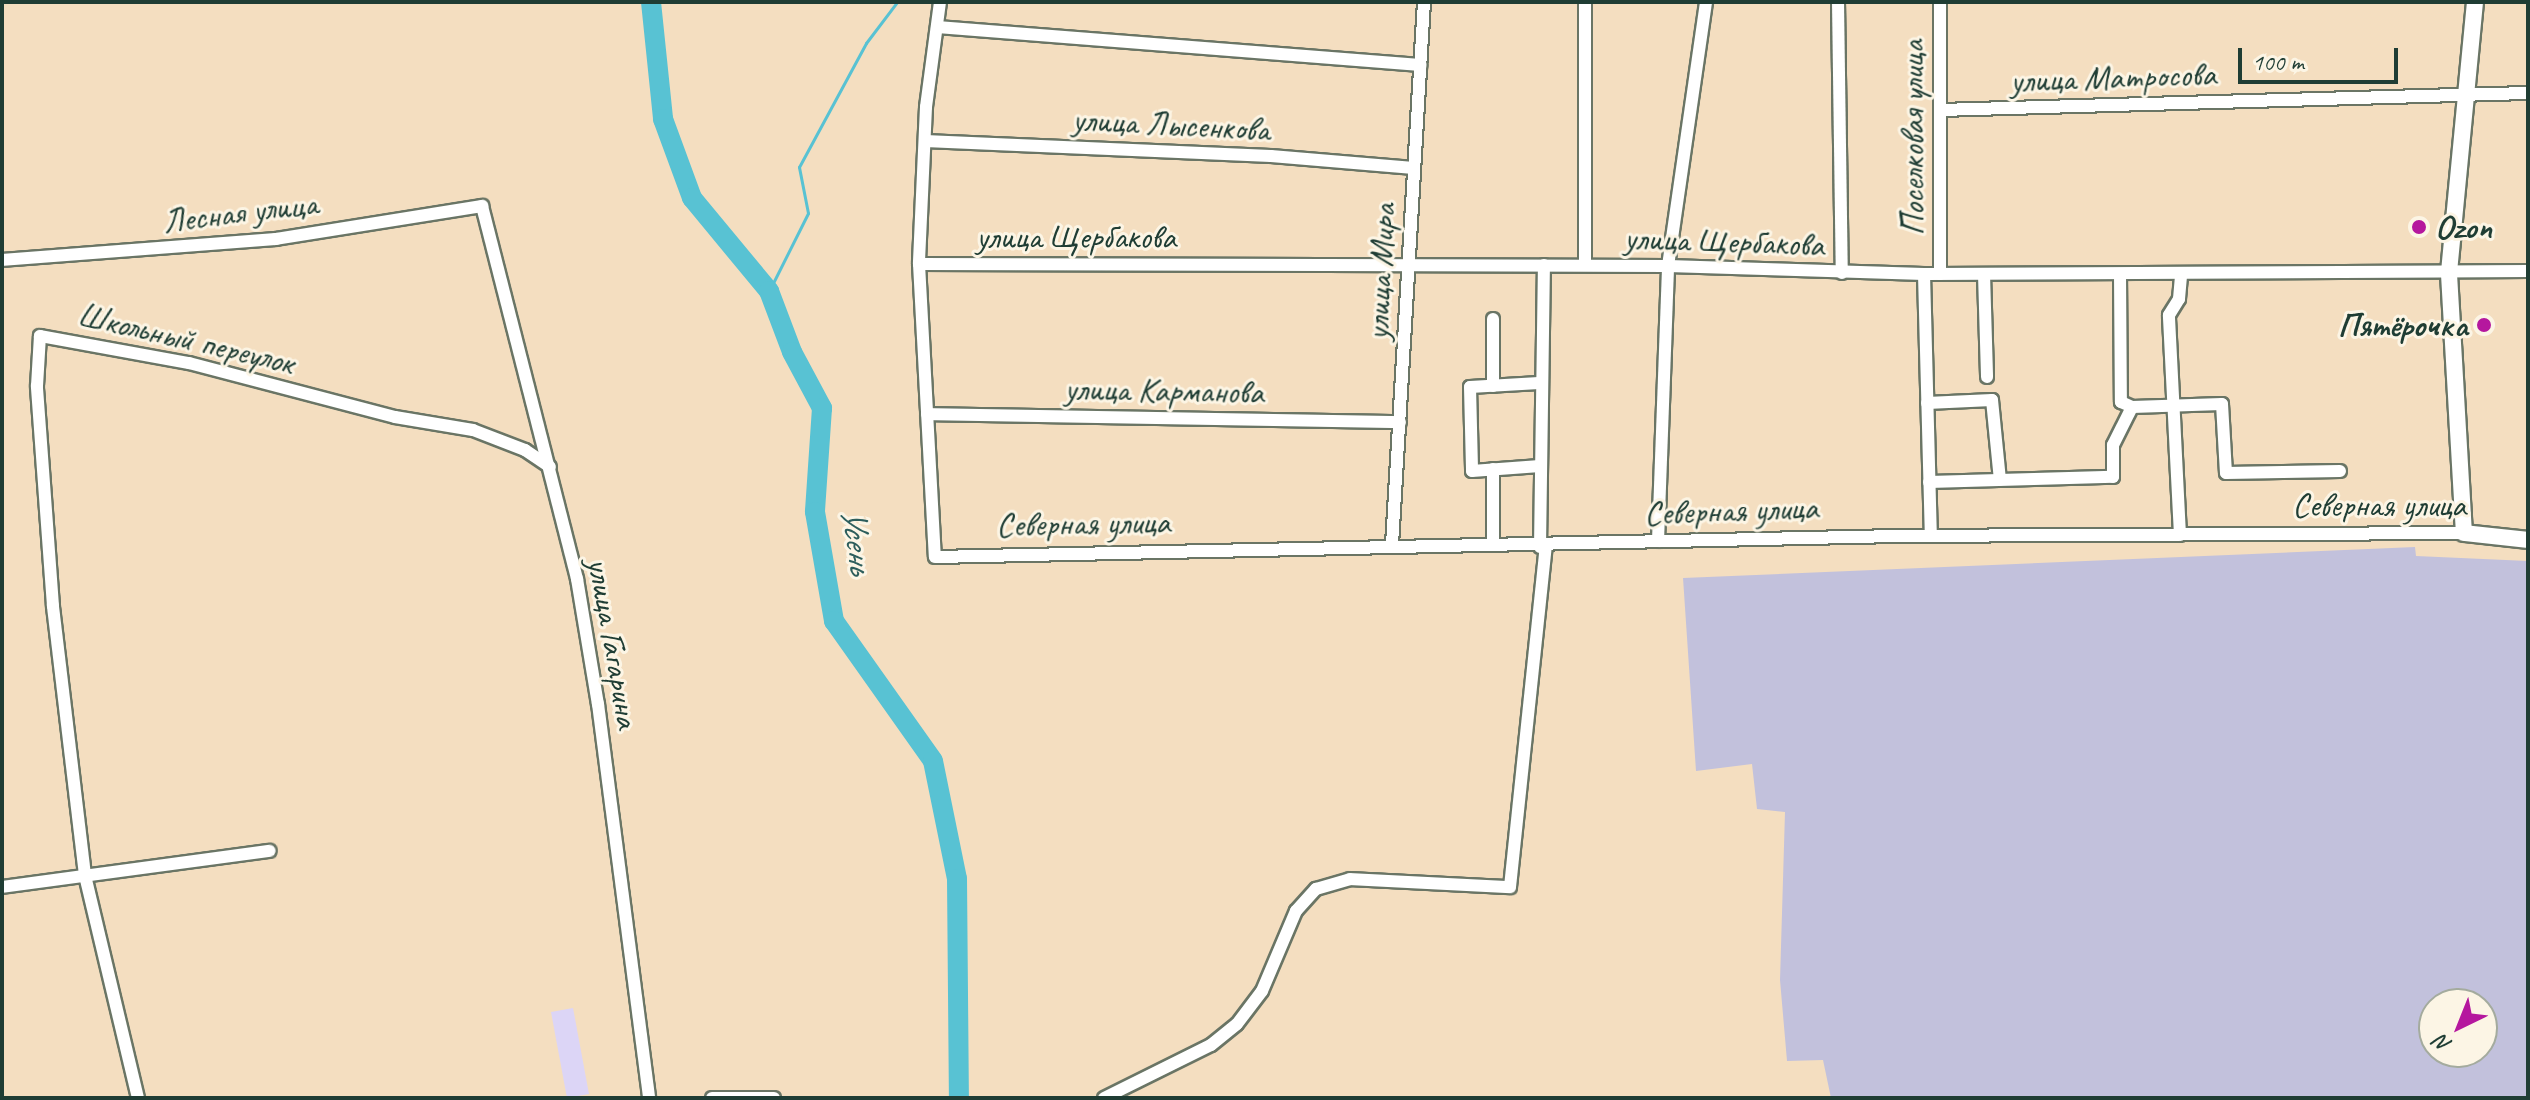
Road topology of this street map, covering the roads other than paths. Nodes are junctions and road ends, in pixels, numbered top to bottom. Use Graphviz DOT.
graph roads {
  1 [pos="940,2"];
  2 [pos="1424,2"];
  3 [pos="1585,2"];
  4 [pos="1706,2"];
  5 [pos="1838,2"];
  6 [pos="1940,2"];
  7 [pos="2475,2"];
  8 [pos="937,27"];
  9 [pos="1421,65"];
  10 [pos="2468,93"];
  11 [pos="2528,93"];
  12 [pos="1940,110"];
  13 [pos="925,141"];
  14 [pos="1413,168"];
  15 [pos="482,206"];
  16 [pos="2,260"];
  17 [pos="919,264"];
  18 [pos="1410,265"];
  19 [pos="1544,265"];
  20 [pos="1585,265"];
  21 [pos="1668,266"];
  22 [pos="2528,271"];
  23 [pos="1842,273"];
  24 [pos="1924,274"];
  25 [pos="1940,274"];
  26 [pos="1984,274"];
  27 [pos="2120,274"];
  28 [pos="2181,274"];
  29 [pos="2449,274"];
  30 [pos="1493,319"];
  31 [pos="1987,377"];
  32 [pos="1539,383"];
  33 [pos="1493,386"];
  34 [pos="1927,403"];
  35 [pos="2170,406"];
  36 [pos="2132,407"];
  37 [pos="927,414"];
  38 [pos="1400,422"];
  39 [pos="1540,466"];
  40 [pos="550,467"];
  41 [pos="1493,469"];
  42 [pos="2340,471"];
  43 [pos="2000,480"];
  44 [pos="1929,482"];
  45 [pos="2464,533"];
  46 [pos="2180,535"];
  47 [pos="1931,536"];
  48 [pos="2528,540"];
  49 [pos="1658,541"];
  50 [pos="1493,544"];
  51 [pos="1392,545"];
  52 [pos="1543,547"];
  53 [pos="270,851"];
  54 [pos="85,875"];
  55 [pos="2,887"];
  56 [pos="138,1098"];
  57 [pos="649,1098"];
  58 [pos="712,1098"];
  59 [pos="774,1098"];
  60 [pos="1104,1098"];
  1 -- 8 [label="street"];
  2 -- 9 [label="street, улица Мира"];
  3 -- 20 [label="street"];
  4 -- 21 [label="street"];
  5 -- 23 [label="street"];
  6 -- 12 [label="street, Поселковая улица"];
  7 -- 10 [label="street"];
  8 -- 9 [label="street"];
  8 -- 13 [label="street"];
  9 -- 14 [label="street, улица Мира"];
  10 -- 11 [label="street, улица Матросова"];
  10 -- 12 [label="street, улица Матросова"];
  10 -- 29 [label="street"];
  12 -- 25 [label="street, Поселковая улица"];
  13 -- 14 [label="street, улица Лысенкова"];
  13 -- 17 [label="street"];
  14 -- 18 [label="street, улица Мира"];
  15 -- 16 [label="street, Лесная улица"];
  15 -- 40 [label="street, улица Гагарина"];
  17 -- 18 [label="street, улица Щербакова"];
  17 -- 37 [label="street"];
  18 -- 19 [label="street, улица Щербакова"];
  18 -- 38 [label="street, улица Мира"];
  19 -- 20 [label="street, улица Щербакова"];
  19 -- 32 [label="street"];
  20 -- 21 [label="street, улица Щербакова"];
  21 -- 23 [label="street, улица Щербакова"];
  21 -- 49 [label="street"];
  22 -- 29 [label="street, улица Щербакова"];
  23 -- 24 [label="street, улица Щербакова"];
  24 -- 25 [label="street, улица Щербакова"];
  24 -- 34 [label="street, Поселковая улица"];
  25 -- 26 [label="street, улица Щербакова"];
  26 -- 27 [label="street, улица Щербакова"];
  26 -- 31 [label="street"];
  27 -- 28 [label="street, улица Щербакова"];
  27 -- 36 [label="street"];
  28 -- 29 [label="street, улица Щербакова"];
  28 -- 35 [label="street"];
  29 -- 45 [label="street"];
  30 -- 33 [label="street"];
  32 -- 33 [label="street"];
  32 -- 39 [label="street"];
  33 -- 41 [label="street"];
  34 -- 43 [label="street"];
  34 -- 44 [label="street, Поселковая улица"];
  35 -- 36 [label="street"];
  35 -- 42 [label="street"];
  35 -- 46 [label="street"];
  36 -- 43 [label="street"];
  37 -- 38 [label="street, улица Карманова"];
  37 -- 51 [label="street, Северная улица"];
  38 -- 51 [label="street, улица Мира"];
  39 -- 41 [label="street"];
  39 -- 52 [label="street"];
  40 -- 54 [label="street, Школьный переулок"];
  40 -- 57 [label="street, улица Гагарина"];
  41 -- 50 [label="street"];
  43 -- 44 [label="street"];
  44 -- 47 [label="street, Поселковая улица"];
  45 -- 46 [label="street, Северная улица"];
  45 -- 48 [label="street, Северная улица"];
  46 -- 47 [label="street, Северная улица"];
  47 -- 49 [label="street, Северная улица"];
  49 -- 52 [label="street, Северная улица"];
  50 -- 51 [label="street, Северная улица"];
  50 -- 52 [label="street, Северная улица"];
  52 -- 60 [label="street"];
  53 -- 54 [label="street"];
  54 -- 55 [label="street"];
  54 -- 56 [label="street, Школьный переулок"];
  58 -- 59 [label="street"];
}
